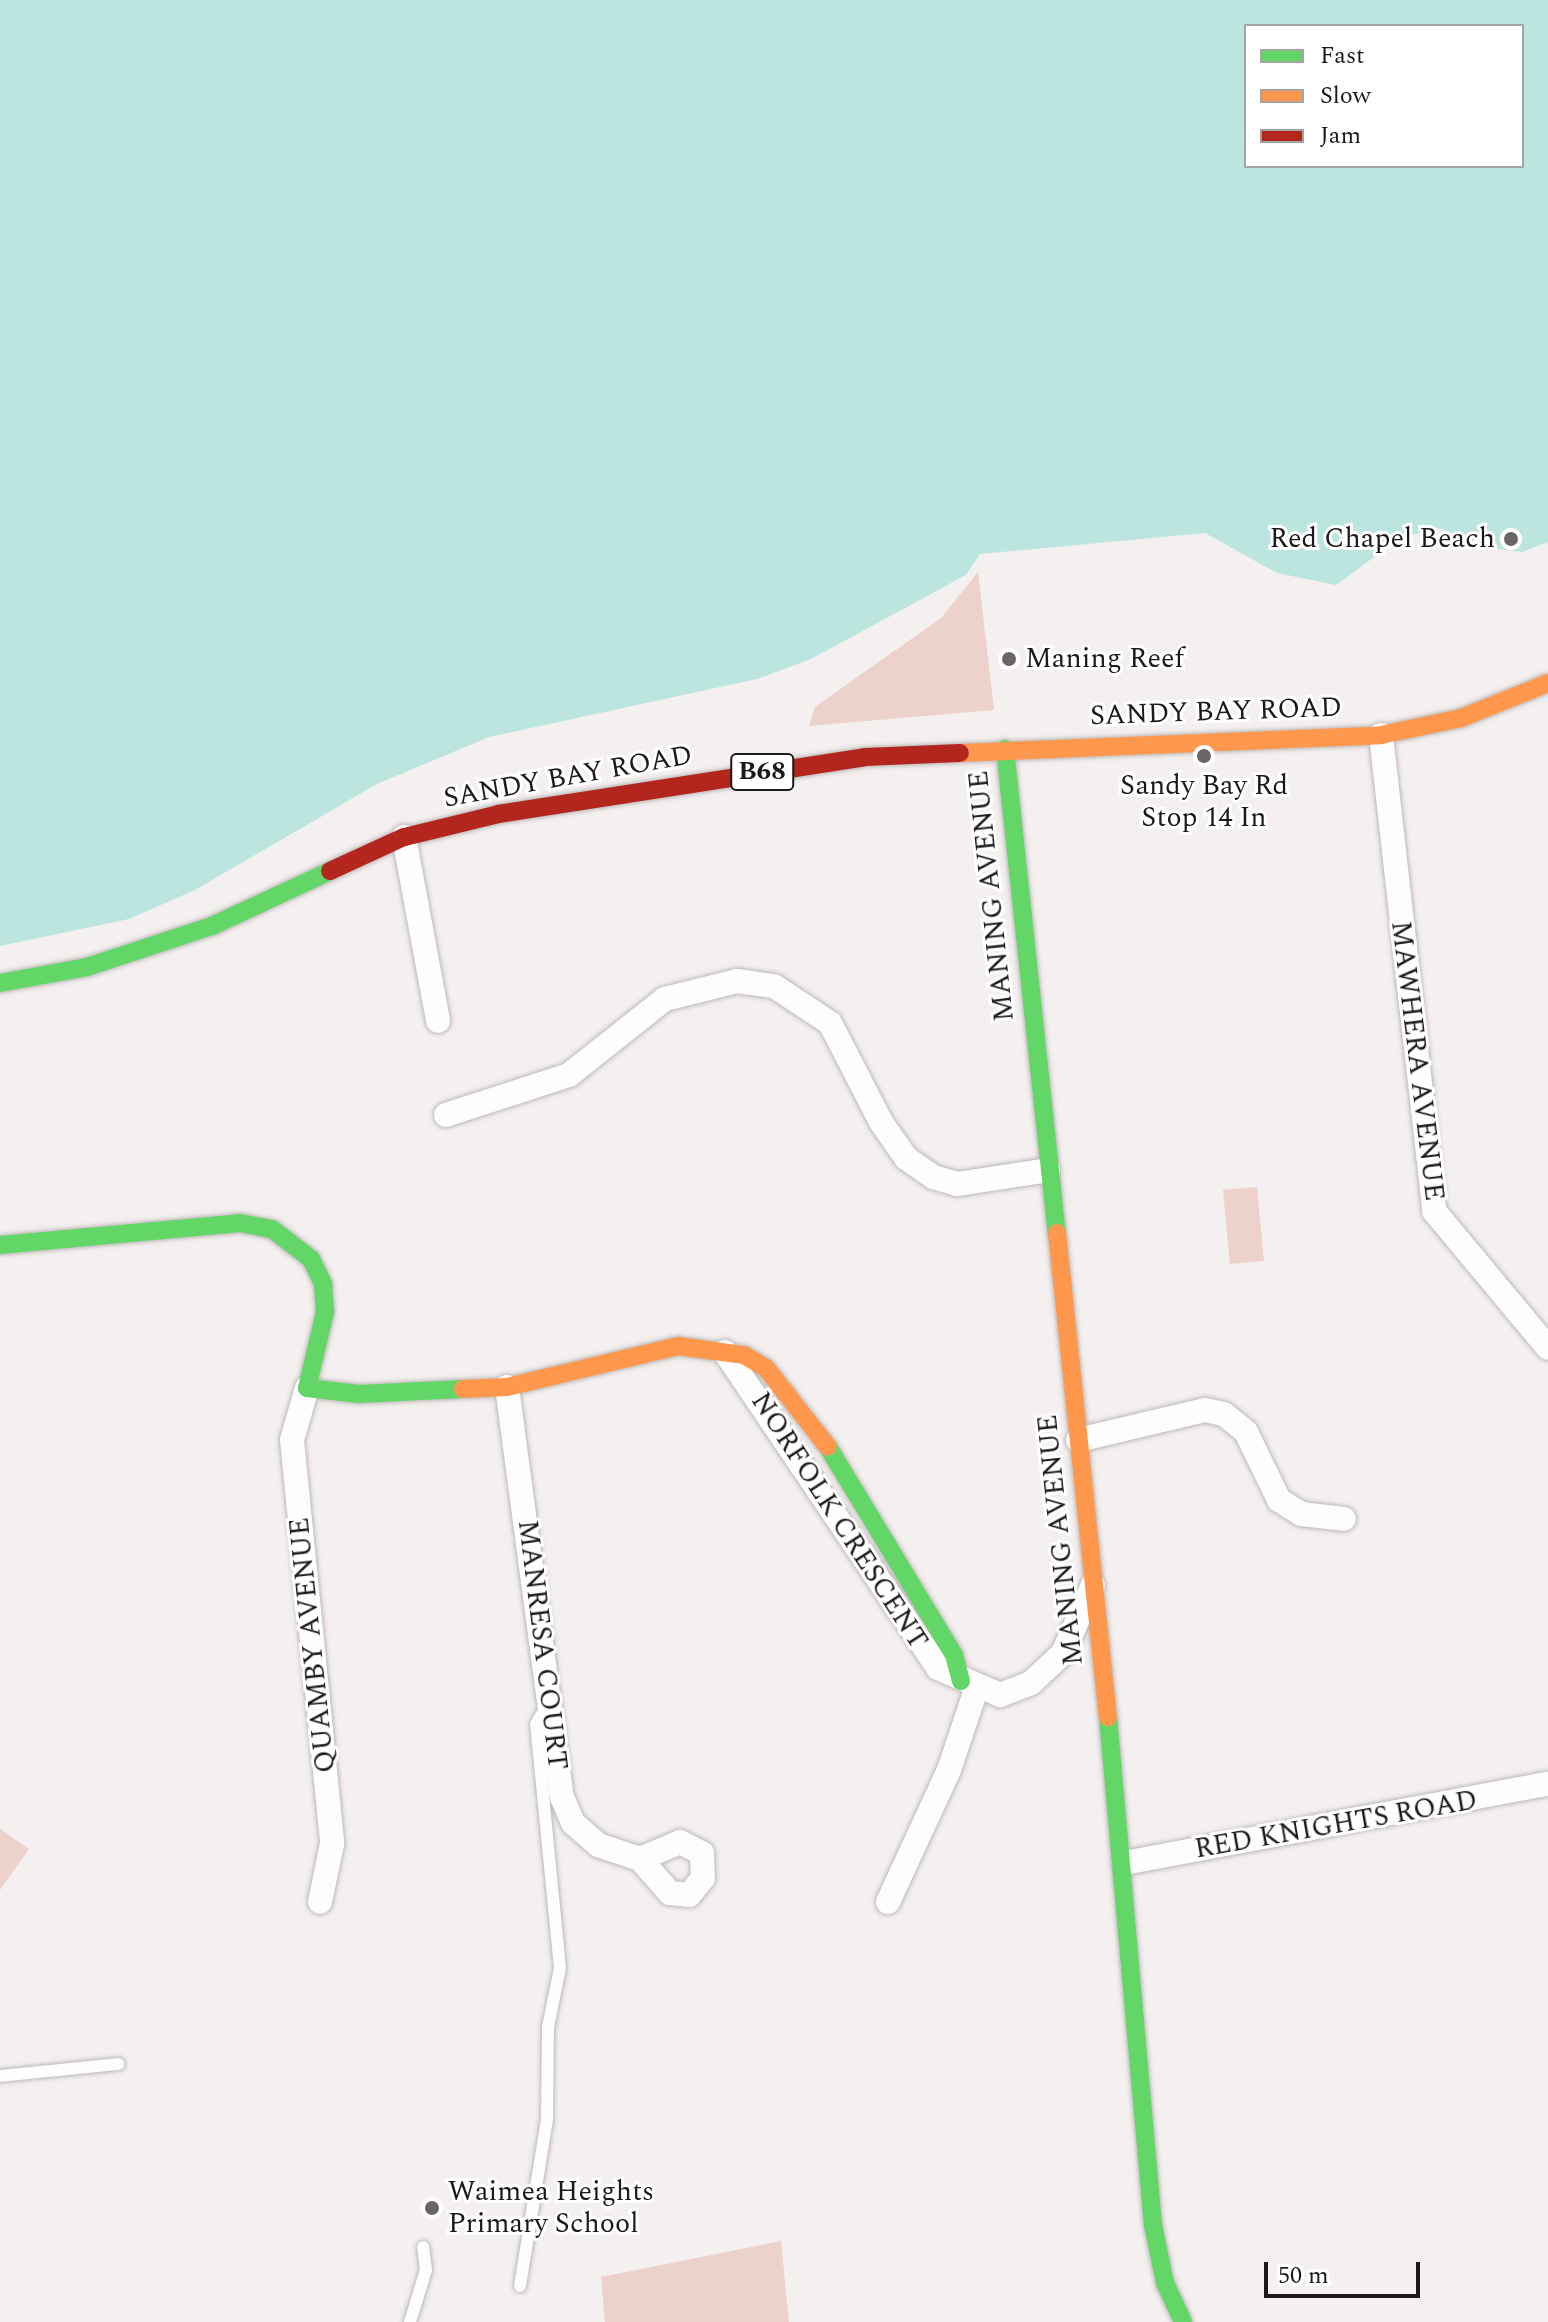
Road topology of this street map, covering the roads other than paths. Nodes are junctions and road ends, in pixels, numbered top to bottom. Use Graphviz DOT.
graph roads {
  1 [pos="1548,683"];
  2 [pos="1381,735"];
  3 [pos="1005,749"];
  4 [pos="404,837"];
  5 [pos="0,983"];
  6 [pos="438,1021"];
  7 [pos="446,1115"];
  8 [pos="1048,1170"];
  9 [pos="0,1245"];
  10 [pos="1548,1348"];
  11 [pos="725,1352"];
  12 [pos="507,1387"];
  13 [pos="307,1388"];
  14 [pos="1078,1440"];
  15 [pos="1344,1519"];
  16 [pos="1094,1583"];
  17 [pos="968,1685"];
  18 [pos="550,1701"];
  19 [pos="1548,1784"];
  20 [pos="640,1859"];
  21 [pos="1124,1863"];
  22 [pos="320,1902"];
  23 [pos="888,1902"];
  24 [pos="118,2064"];
  25 [pos="0,2076"];
  26 [pos="423,2247"];
  27 [pos="520,2286"];
  28 [pos="410,2322"];
  29 [pos="1183,2322"];
  1 -- 2 [label="street, SANDY BAY ROAD / B68"];
  2 -- 3 [label="street, SANDY BAY ROAD / B68"];
  2 -- 10 [label="street, MAWHERA AVENUE"];
  3 -- 4 [label="street, SANDY BAY ROAD / B68"];
  3 -- 8 [label="street, MANING AVENUE"];
  4 -- 5 [label="street, SANDY BAY ROAD / B68"];
  4 -- 6 [label="street"];
  7 -- 8 [label="street"];
  8 -- 14 [label="street, MANING AVENUE"];
  9 -- 13 [label="street"];
  11 -- 12 [label="street, NORFOLK CRESCENT"];
  11 -- 17 [label="street, NORFOLK CRESCENT"];
  12 -- 13 [label="street, NORFOLK CRESCENT"];
  12 -- 18 [label="street, MANRESA COURT"];
  13 -- 22 [label="street, QUAMBY AVENUE"];
  14 -- 15 [label="street"];
  14 -- 16 [label="street, MANING AVENUE"];
  16 -- 17 [label="street"];
  16 -- 21 [label="street, MANING AVENUE"];
  17 -- 23 [label="street"];
  18 -- 20 [label="street, MANRESA COURT"];
  18 -- 27 [label="lane"];
  19 -- 21 [label="street, RED KNIGHTS ROAD"];
  21 -- 29 [label="street, MANING AVENUE"];
  24 -- 25 [label="lane"];
  26 -- 28 [label="lane"];
}
